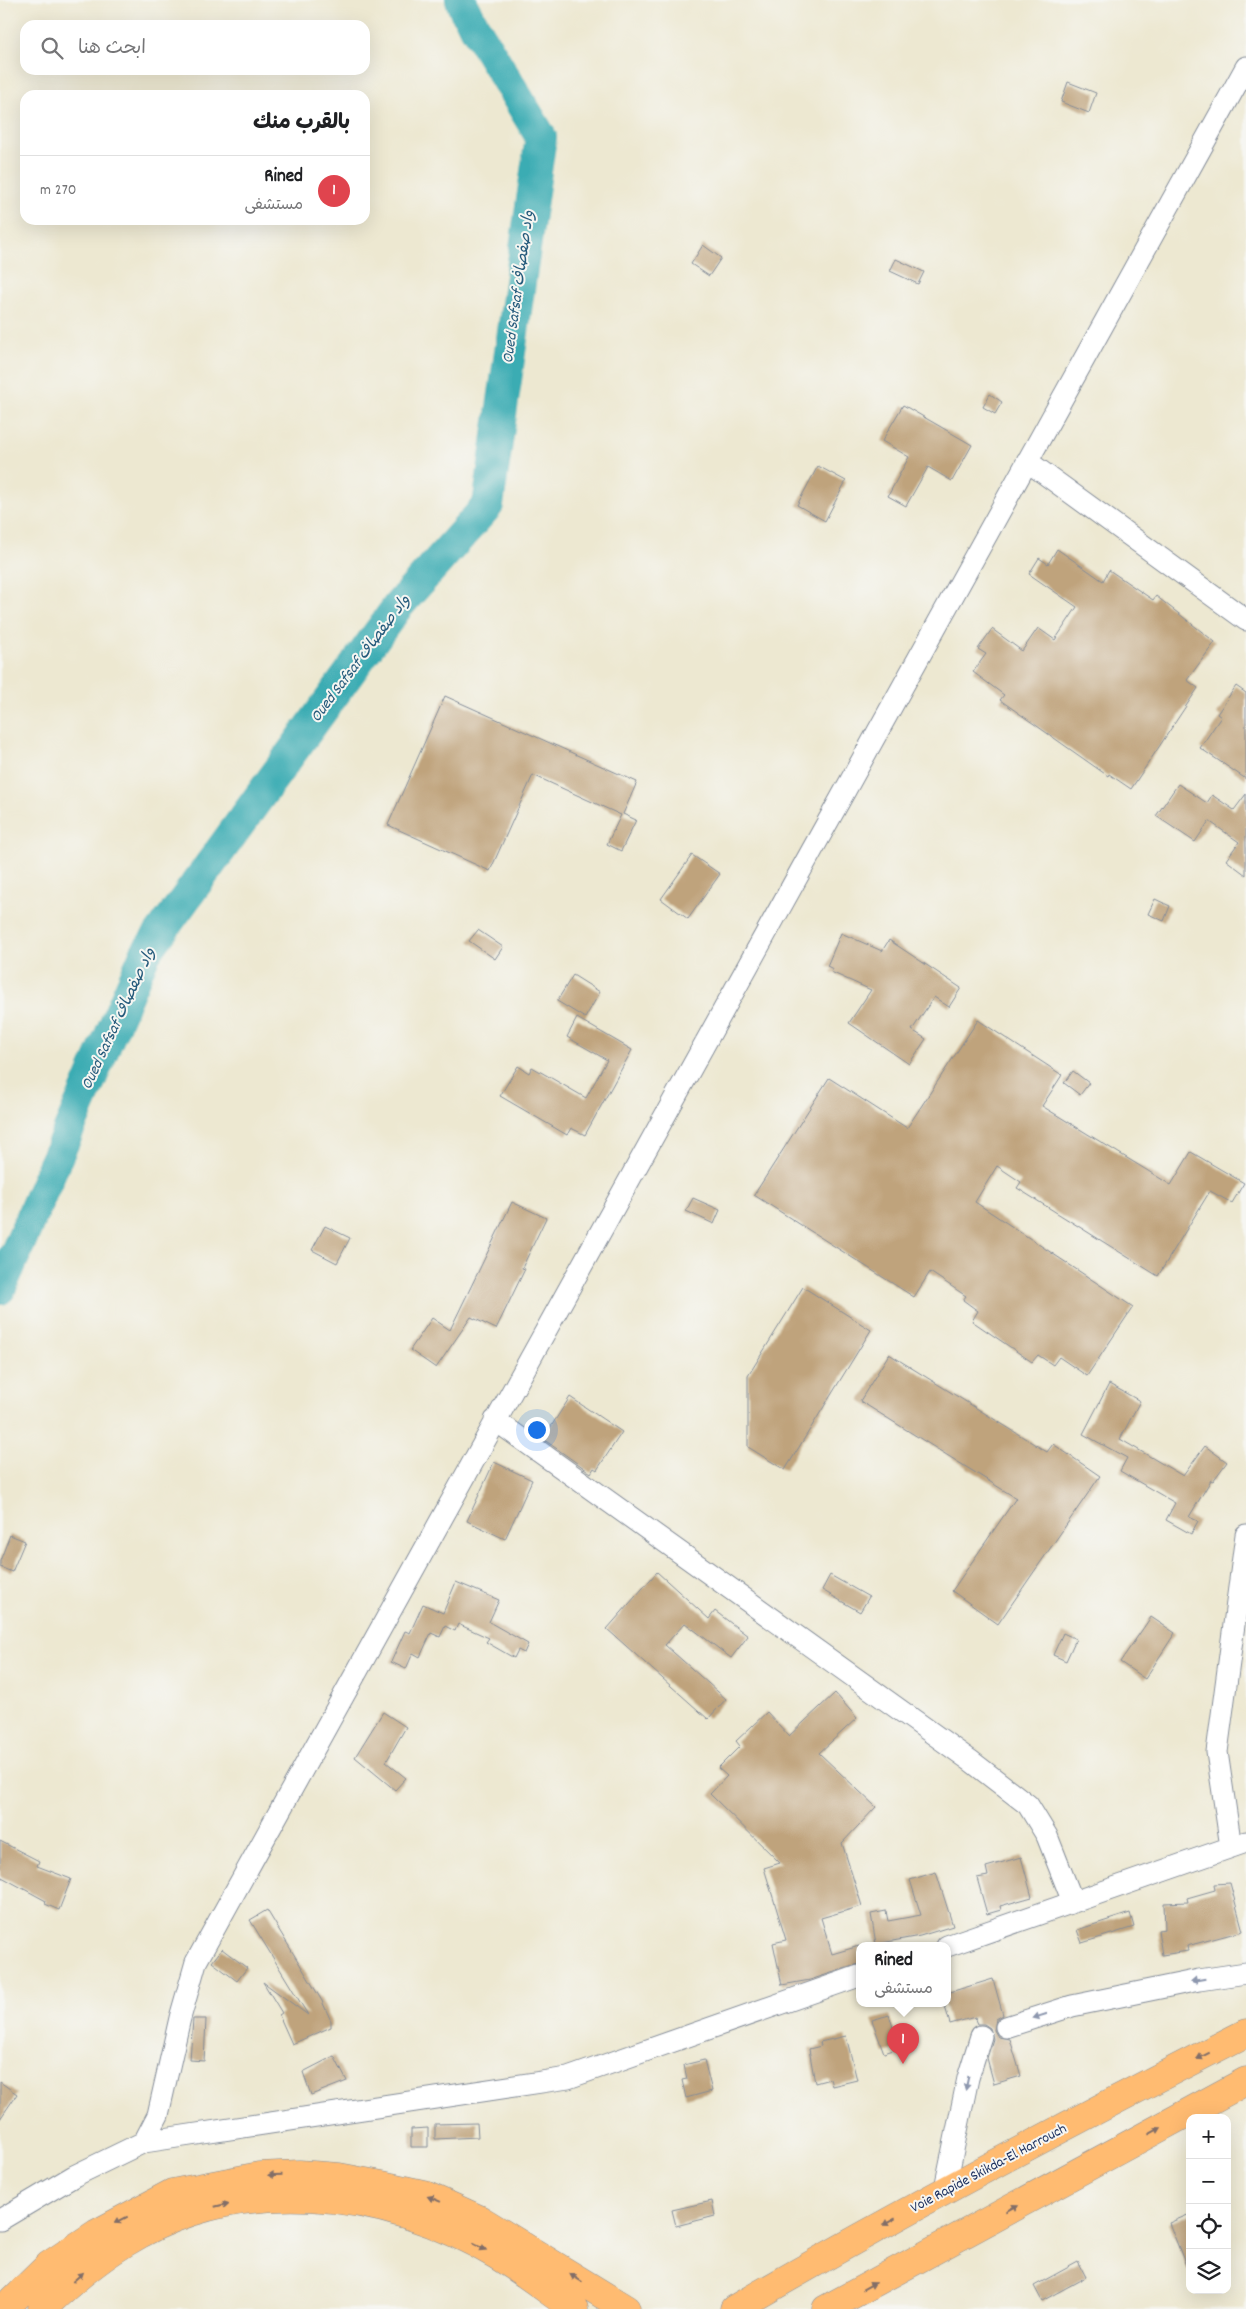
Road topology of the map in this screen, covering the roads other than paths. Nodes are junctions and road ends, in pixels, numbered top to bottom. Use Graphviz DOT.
graph roads {
  1 [pos="1246,67"];
  2 [pos="1027,461"];
  3 [pos="1246,620"];
  4 [pos="495,1420"];
  5 [pos="1246,1535"];
  6 [pos="1238,1844"];
  7 [pos="1074,1902"];
  8 [pos="951,1945"];
  9 [pos="1246,1973"];
  10 [pos="856,1977"];
  11 [pos="1006,2027"];
  12 [pos="1246,2034"];
  13 [pos="981,2036"];
  14 [pos="1246,2081"];
  15 [pos="144,2142"];
  16 [pos="944,2193"];
  17 [pos="0,2220"];
  18 [pos="622,2306"];
  19 [pos="4,2309"];
  20 [pos="42,2309"];
  21 [pos="574,2309"];
  22 [pos="734,2309"];
  23 [pos="826,2309"];
  1 -- 2 [label="street"];
  2 -- 3 [label="street"];
  2 -- 4 [label="street"];
  4 -- 7 [label="street"];
  4 -- 15 [label="street"];
  5 -- 6 [label="street"];
  6 -- 7 [label="street"];
  7 -- 8 [label="street"];
  9 -- 11 [label="street, one-way"];
  10 -- 15 [label="street"];
  12 -- 16 [label="highway, Voie Rapide Skikda-El Harrouch, one-way"];
  13 -- 16 [label="street, one-way"];
  23 -- 14 [label="highway, one-way"];
  15 -- 17 [label="street"];
  16 -- 22 [label="highway, Voie Rapide Skikda-El Harrouch, one-way"];
  18 -- 19 [label="highway, one-way"];
  20 -- 21 [label="highway, one-way"];
}
